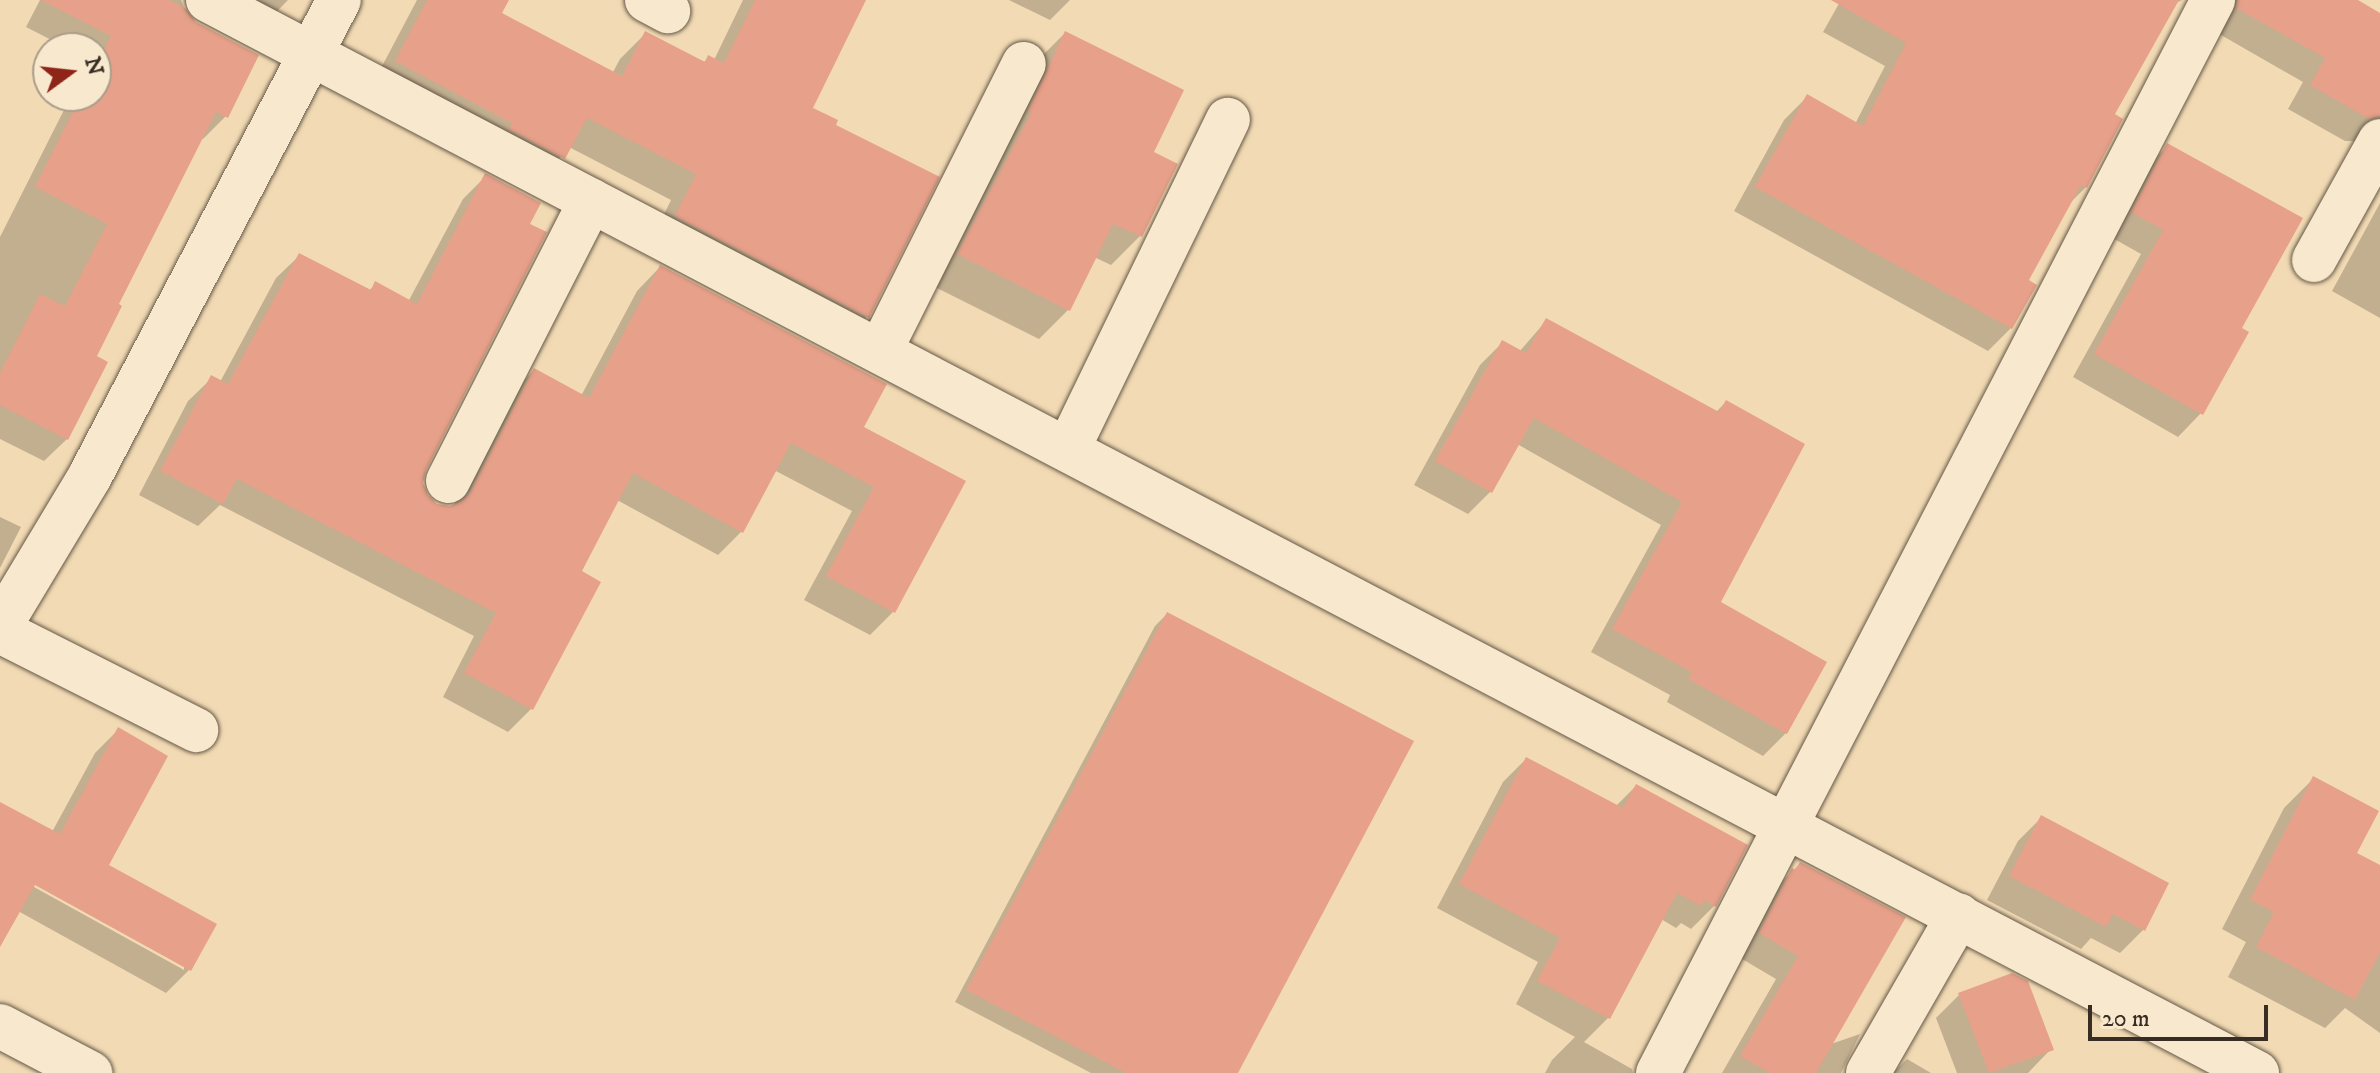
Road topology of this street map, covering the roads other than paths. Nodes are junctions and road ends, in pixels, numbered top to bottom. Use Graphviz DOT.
graph roads {
  1 [pos="208,0"];
  2 [pos="339,0"];
  3 [pos="2213,0"];
  4 [pos="311,54"];
  5 [pos="1024,64"];
  6 [pos="1228,120"];
  7 [pos="2380,141"];
  8 [pos="591,200"];
  9 [pos="2314,260"];
  10 [pos="880,351"];
  11 [pos="1068,449"];
  12 [pos="448,481"];
  13 [pos="0,629"];
  14 [pos="196,730"];
  15 [pos="1787,824"];
  16 [pos="1959,915"];
  17 [pos="0,1026"];
  18 [pos="90,1073"];
  19 [pos="1658,1073"];
  20 [pos="1868,1073"];
  21 [pos="2257,1073"];
  1 -- 4 [label="street"];
  2 -- 4 [label="street"];
  3 -- 15 [label="street"];
  4 -- 8 [label="street"];
  4 -- 13 [label="street"];
  5 -- 10 [label="street"];
  6 -- 11 [label="street"];
  7 -- 9 [label="street"];
  8 -- 10 [label="street"];
  8 -- 12 [label="street"];
  10 -- 11 [label="street"];
  11 -- 15 [label="street"];
  13 -- 14 [label="street"];
  15 -- 16 [label="street"];
  15 -- 19 [label="street"];
  16 -- 20 [label="street"];
  16 -- 21 [label="street"];
  17 -- 18 [label="street"];
}
